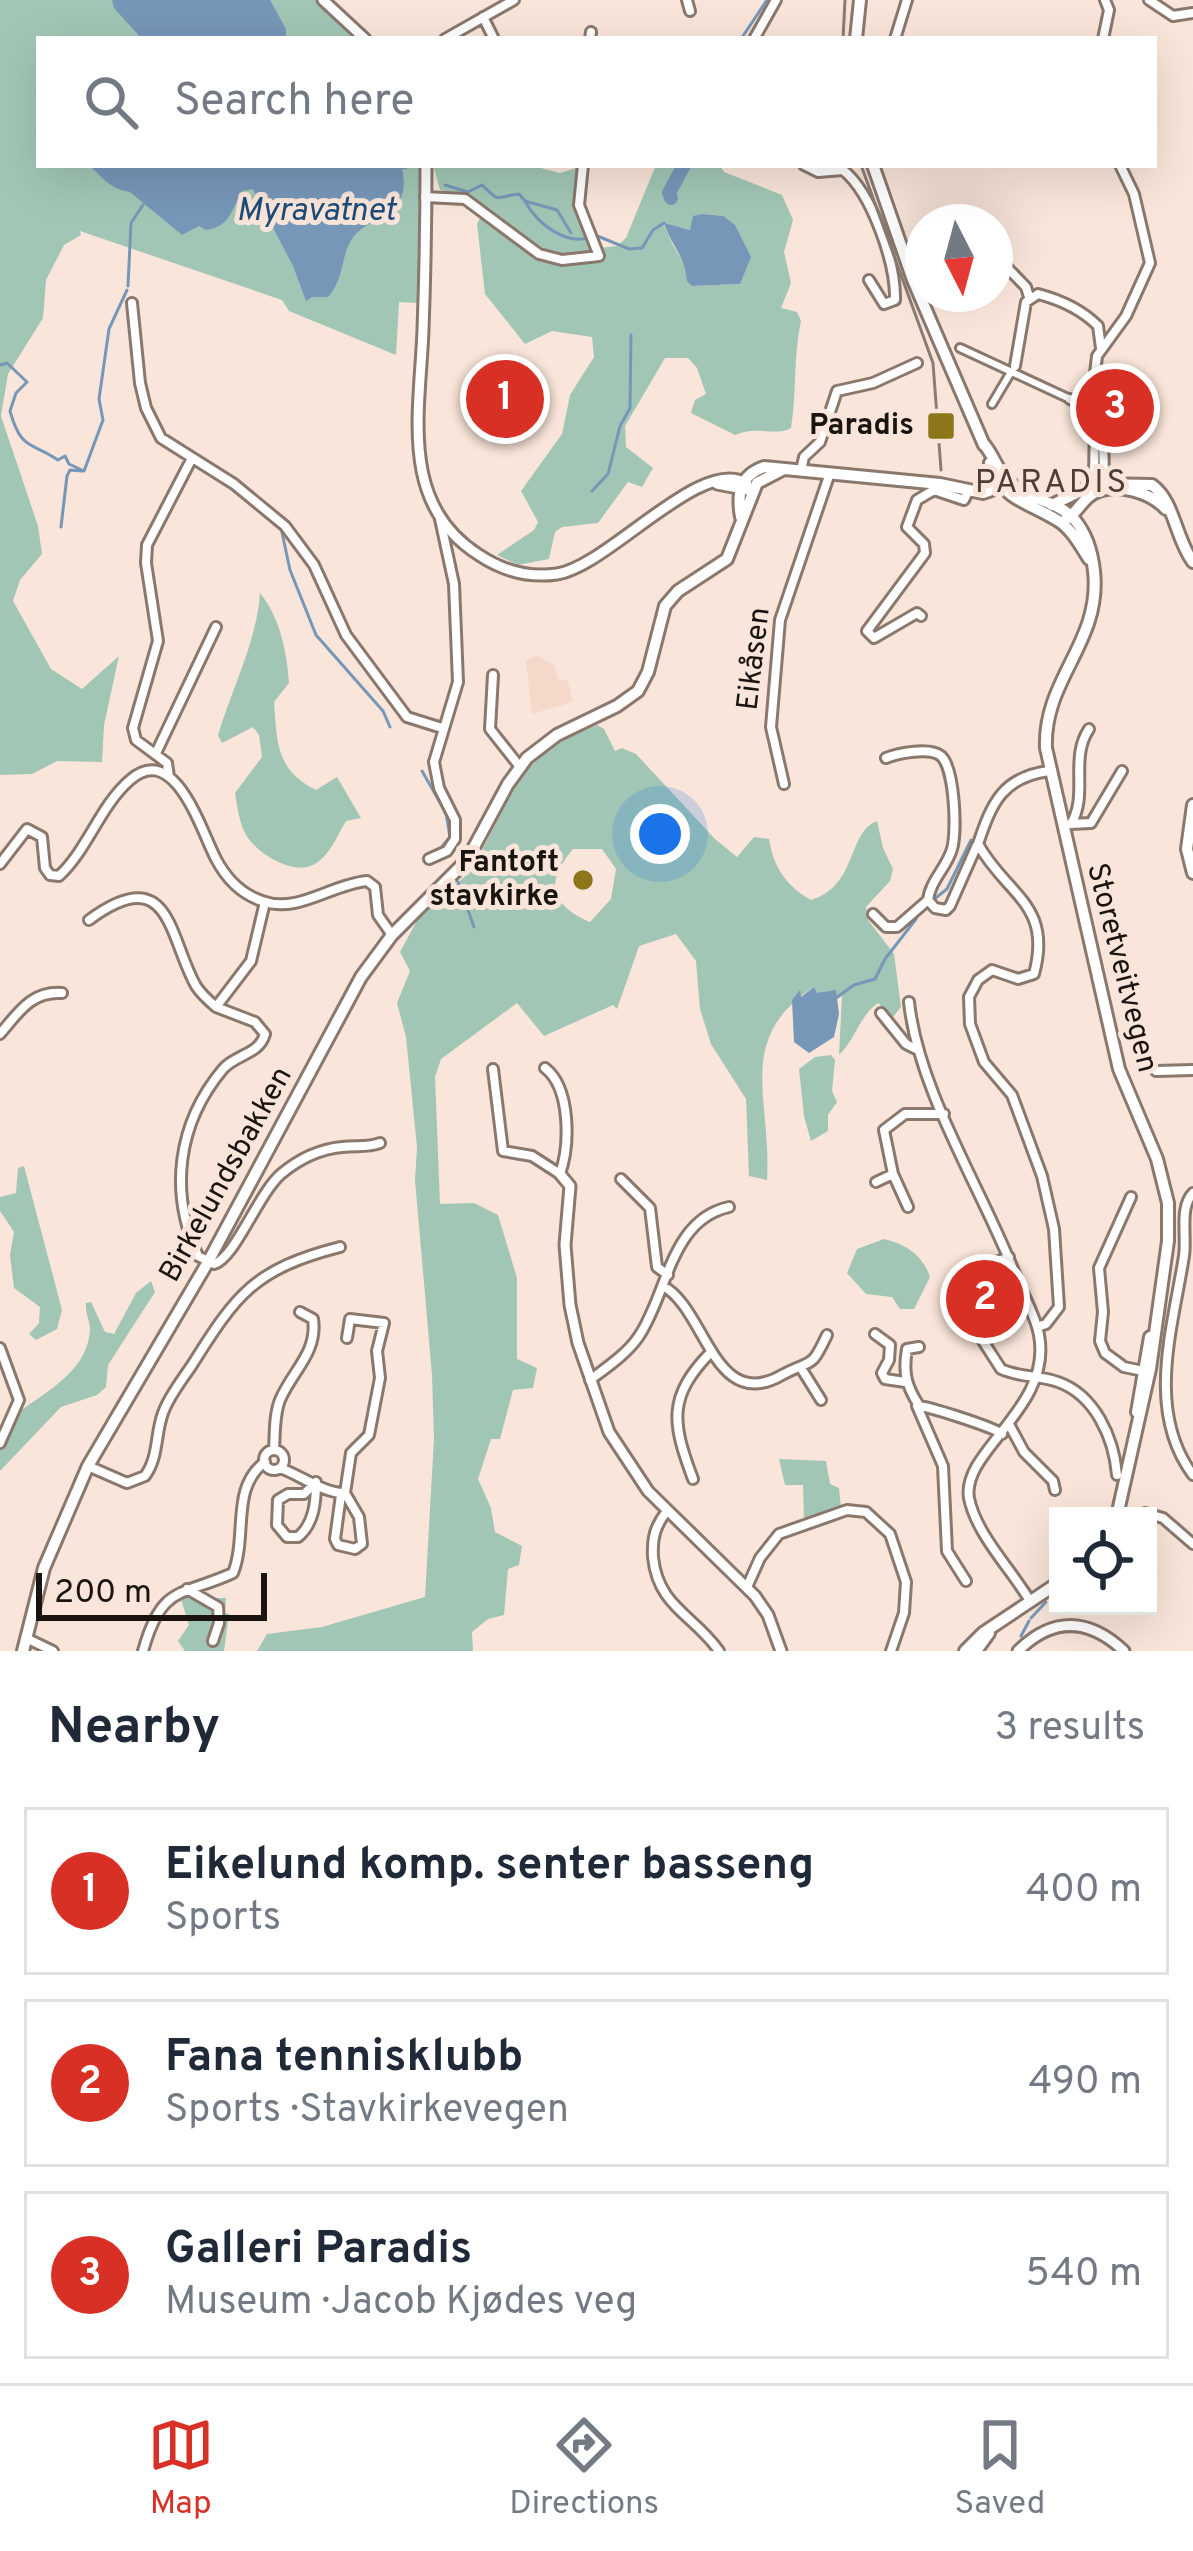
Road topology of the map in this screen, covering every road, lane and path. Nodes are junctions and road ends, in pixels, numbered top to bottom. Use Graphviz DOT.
graph roads {
  1 [pos="323,0"];
  2 [pos="514,0"];
  3 [pos="687,0"];
  4 [pos="776,0"];
  5 [pos="908,0"];
  6 [pos="1105,0"];
  7 [pos="1150,0"];
  8 [pos="862,4"];
  9 [pos="690,11"];
  10 [pos="1193,13"];
  11 [pos="483,17"];
  12 [pos="362,36"];
  13 [pos="450,36"];
  14 [pos="492,36"];
  15 [pos="756,36"];
  16 [pos="857,36"];
  17 [pos="896,36"];
  18 [pos="1104,36"];
  19 [pos="426,168"];
  20 [pos="583,168"];
  21 [pos="810,168"];
  22 [pos="874,168"];
  23 [pos="1121,168"];
  24 [pos="425,197"];
  25 [pos="1013,273"];
  26 [pos="869,280"];
  27 [pos="1029,297"];
  28 [pos="132,303"];
  29 [pos="960,347"];
  30 [pos="1101,349"];
  31 [pos="916,363"];
  32 [pos="1013,369"];
  33 [pos="1070,399"];
  34 [pos="992,404"];
  35 [pos="1090,411"];
  36 [pos="191,460"];
  37 [pos="801,471"];
  38 [pos="830,473"];
  39 [pos="1004,484"];
  40 [pos="1097,486"];
  41 [pos="745,487"];
  42 [pos="969,490"];
  43 [pos="1052,505"];
  44 [pos="1069,518"];
  45 [pos="440,519"];
  46 [pos="1193,562"];
  47 [pos="921,616"];
  48 [pos="216,627"];
  49 [pos="493,675"];
  50 [pos="442,728"];
  51 [pos="1088,730"];
  52 [pos="155,753"];
  53 [pos="886,758"];
  54 [pos="520,766"];
  55 [pos="1049,771"];
  56 [pos="1122,771"];
  57 [pos="170,777"];
  58 [pos="784,784"];
  59 [pos="1193,805"];
  60 [pos="1067,824"];
  61 [pos="978,844"];
  62 [pos="429,859"];
  63 [pos="0,864"];
  64 [pos="1193,873"];
  65 [pos="928,900"];
  66 [pos="265,902"];
  67 [pos="873,914"];
  68 [pos="89,920"];
  69 [pos="392,935"];
  70 [pos="62,994"];
  71 [pos="909,1002"];
  72 [pos="216,1007"];
  73 [pos="881,1013"];
  74 [pos="0,1034"];
  75 [pos="917,1050"];
  76 [pos="545,1068"];
  77 [pos="493,1069"];
  78 [pos="1193,1070"];
  79 [pos="1156,1071"];
  80 [pos="944,1114"];
  81 [pos="380,1142"];
  82 [pos="560,1174"];
  83 [pos="893,1174"];
  84 [pos="621,1179"];
  85 [pos="876,1182"];
  86 [pos="1193,1192"];
  87 [pos="1131,1197"];
  88 [pos="729,1207"];
  89 [pos="908,1207"];
  90 [pos="340,1247"];
  91 [pos="1009,1257"];
  92 [pos="208,1262"];
  93 [pos="668,1275"];
  94 [pos="663,1286"];
  95 [pos="953,1299"];
  96 [pos="300,1312"];
  97 [pos="1037,1327"];
  98 [pos="827,1334"];
  99 [pos="874,1334"];
  100 [pos="347,1338"];
  101 [pos="982,1341"];
  102 [pos="919,1347"];
  103 [pos="0,1348"];
  104 [pos="711,1352"];
  105 [pos="801,1368"];
  106 [pos="1145,1368"];
  107 [pos="588,1376"];
  108 [pos="1036,1376"];
  109 [pos="905,1382"];
  110 [pos="821,1400"];
  111 [pos="918,1404"];
  112 [pos="1006,1430"];
  113 [pos="0,1443"];
  114 [pos="274,1450"];
  115 [pos="265,1462"];
  116 [pos="88,1466"];
  117 [pos="280,1468"];
  118 [pos="1117,1474"];
  119 [pos="1193,1475"];
  120 [pos="693,1479"];
  121 [pos="316,1482"];
  122 [pos="1055,1490"];
  123 [pos="343,1494"];
  124 [pos="1120,1507"];
  125 [pos="667,1511"];
  126 [pos="1157,1516"];
  127 [pos="1193,1544"];
  128 [pos="966,1581"];
  129 [pos="747,1587"];
  130 [pos="1049,1588"];
  131 [pos="186,1589"];
  132 [pos="1030,1600"];
  133 [pos="994,1625"];
  134 [pos="213,1641"];
  135 [pos="25,1644"];
  136 [pos="46,1649"];
  137 [pos="143,1651"];
  138 [pos="719,1651"];
  139 [pos="781,1651"];
  140 [pos="891,1651"];
  141 [pos="964,1651"];
  142 [pos="976,1651"];
  143 [pos="1018,1651"];
  144 [pos="1124,1651"];
  1 -- 12 [label="street"];
  2 -- 11 [label="street"];
  3 -- 9 [label="street"];
  4 -- 15 [label="street"];
  5 -- 17 [label="street"];
  6 -- 18 [label="street"];
  7 -- 10 [label="street"];
  8 -- 16 [label="main road"];
  11 -- 13 [label="street"];
  11 -- 14 [label="street"];
  19 -- 24 [label="street"];
  20 -- 24 [label="street"];
  21 -- 26 [label="street"];
  22 -- 39 [label="main road"];
  23 -- 30 [label="street"];
  24 -- 45 [label="street"];
  25 -- 27 [label="street"];
  27 -- 30 [label="street"];
  27 -- 32 [label="street"];
  28 -- 36 [label="street"];
  29 -- 32 [label="street"];
  30 -- 35 [label="street"];
  31 -- 37 [label="street"];
  32 -- 33 [label="street"];
  32 -- 34 [label="street"];
  33 -- 35 [label="street"];
  35 -- 40 [label="street"];
  36 -- 50 [label="street"];
  36 -- 52 [label="street"];
  37 -- 38 [label="main road"];
  37 -- 41 [label="main road"];
  38 -- 42 [label="main road"];
  38 -- 58 [label="street, Eikåsen"];
  39 -- 42 [label="main road"];
  39 -- 43 [label="main road"];
  39 -- 44 [label="main road"];
  40 -- 43 [label="main road"];
  40 -- 44 [label="main road"];
  40 -- 46 [label="main road"];
  41 -- 45 [label="street"];
  41 -- 54 [label="main road, Birkelundsbakken"];
  42 -- 47 [label="street"];
  43 -- 44 [label="main road"];
  44 -- 55 [label="main road, Storetveitvegen"];
  45 -- 50 [label="street"];
  48 -- 52 [label="street"];
  49 -- 54 [label="street"];
  50 -- 62 [label="street"];
  51 -- 60 [label="street, Storetveitvegen"];
  52 -- 57 [label="street"];
  53 -- 65 [label="street"];
  54 -- 69 [label="main road, Birkelundsbakken"];
  55 -- 60 [label="main road, Storetveitvegen"];
  55 -- 61 [label="street"];
  56 -- 60 [label="street, Storetveitvegen"];
  57 -- 63 [label="street"];
  57 -- 66 [label="street"];
  59 -- 64 [label="main road"];
  60 -- 106 [label="main road, Storetveitvegen"];
  61 -- 65 [label="street"];
  61 -- 97 [label="street"];
  65 -- 67 [label="street"];
  66 -- 69 [label="street"];
  66 -- 72 [label="street"];
  68 -- 72 [label="street"];
  69 -- 92 [label="main road, Birkelundsbakken"];
  70 -- 74 [label="street"];
  71 -- 75 [label="street"];
  72 -- 92 [label="street"];
  73 -- 75 [label="street"];
  75 -- 80 [label="street"];
  76 -- 82 [label="street"];
  77 -- 82 [label="street"];
  78 -- 79 [label="street"];
  80 -- 83 [label="street"];
  80 -- 91 [label="street"];
  81 -- 92 [label="street"];
  82 -- 107 [label="street"];
  83 -- 85 [label="street"];
  83 -- 89 [label="street"];
  84 -- 93 [label="street"];
  86 -- 119 [label="street"];
  87 -- 106 [label="street"];
  88 -- 93 [label="street"];
  90 -- 116 [label="street"];
  91 -- 95 [label="street"];
  91 -- 97 [label="street"];
  92 -- 116 [label="main road, Birkelundsbakken"];
  93 -- 94 [label="street"];
  94 -- 104 [label="street"];
  94 -- 107 [label="street"];
  96 -- 114 [label="street"];
  97 -- 108 [label="street"];
  98 -- 105 [label="street"];
  99 -- 109 [label="street"];
  100 -- 123 [label="street"];
  101 -- 108 [label="street"];
  102 -- 109 [label="street"];
  103 -- 113 [label="street"];
  104 -- 105 [label="street"];
  104 -- 120 [label="street"];
  105 -- 110 [label="street"];
  106 -- 124 [label="main road, Storetveitvegen"];
  107 -- 125 [label="street"];
  108 -- 112 [label="street"];
  108 -- 118 [label="street"];
  109 -- 111 [label="street"];
  111 -- 112 [label="street"];
  111 -- 128 [label="street"];
  112 -- 122 [label="street"];
  112 -- 132 [label="street"];
  114 -- 115 [label="street"];
  114 -- 117 [label="street"];
  115 -- 117 [label="street"];
  115 -- 131 [label="street"];
  116 -- 135 [label="main road, Birkelundsbakken"];
  117 -- 121 [label="street"];
  121 -- 121 [label="street"];
  121 -- 123 [label="street"];
  123 -- 123 [label="street"];
  125 -- 129 [label="street"];
  125 -- 138 [label="street"];
  126 -- 127 [label="street"];
  129 -- 139 [label="street"];
  129 -- 140 [label="street"];
  130 -- 132 [label="main road"];
  131 -- 134 [label="street"];
  131 -- 137 [label="street"];
  132 -- 133 [label="main road"];
  133 -- 141 [label="main road"];
  133 -- 142 [label="main road"];
  135 -- 136 [label="street, Birkelundsbakken"];
  143 -- 144 [label="street"];
}
